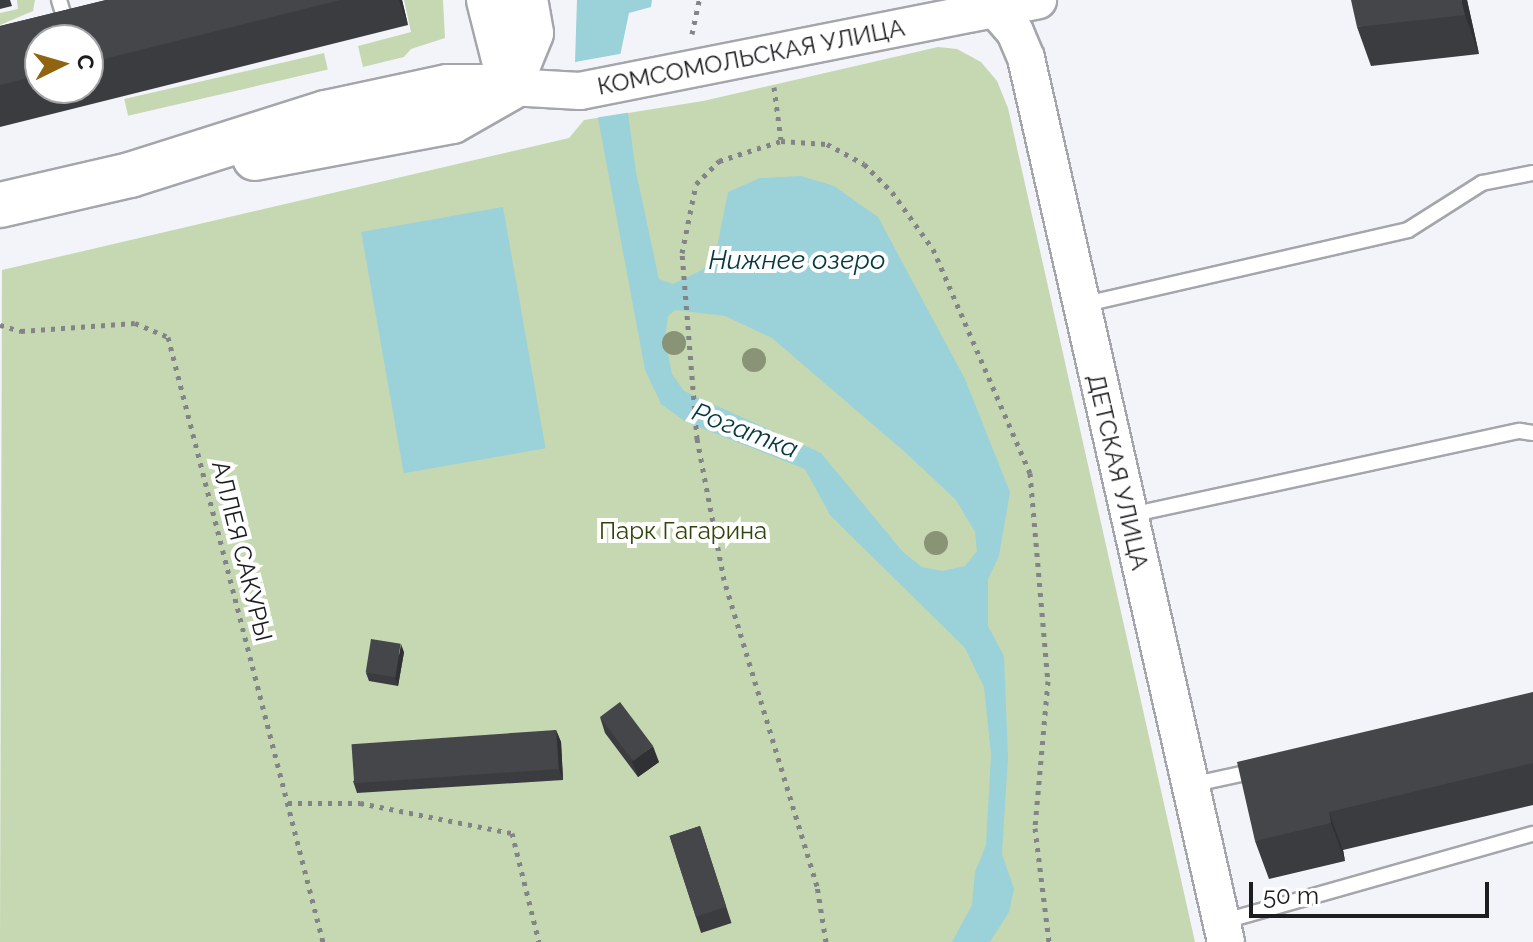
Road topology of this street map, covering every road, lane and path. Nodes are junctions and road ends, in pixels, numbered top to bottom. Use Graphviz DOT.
graph roads {
  1 [pos="59,0"];
  2 [pos="488,0"];
  3 [pos="526,0"];
  4 [pos="699,0"];
  5 [pos="1038,0"];
  6 [pos="996,10"];
  7 [pos="79,12"];
  8 [pos="689,49"];
  9 [pos="772,78"];
  10 [pos="510,87"];
  11 [pos="781,141"];
  12 [pos="1533,173"];
  13 [pos="0,205"];
  14 [pos="1080,305"];
  15 [pos="0,325"];
  16 [pos="1533,433"];
  17 [pos="1128,515"];
  18 [pos="1267,768"];
  19 [pos="1190,785"];
  20 [pos="288,803"];
  21 [pos="1533,834"];
  22 [pos="1223,932"];
  23 [pos="323,942"];
  24 [pos="539,942"];
  25 [pos="826,942"];
  26 [pos="1049,942"];
  1 -- 7 [label="lane"];
  2 -- 10 [label="main road"];
  3 -- 10 [label="main road"];
  4 -- 8 [label="path"];
  5 -- 6 [label="street, КОМСОМОЛЬСКАЯ УЛИЦА"];
  6 -- 10 [label="street, КОМСОМОЛЬСКАЯ УЛИЦА"];
  6 -- 14 [label="street, ДЕТСКАЯ УЛИЦА"];
  9 -- 11 [label="path"];
  10 -- 13 [label="main road, КОМСОМОЛЬСКАЯ УЛИЦА"];
  11 -- 25 [label="path"];
  11 -- 26 [label="path"];
  12 -- 14 [label="lane"];
  14 -- 17 [label="street, ДЕТСКАЯ УЛИЦА"];
  15 -- 20 [label="path, АЛЛЕЯ САКУРЫ"];
  16 -- 17 [label="lane"];
  17 -- 19 [label="street, ДЕТСКАЯ УЛИЦА"];
  18 -- 19 [label="lane"];
  19 -- 22 [label="street, ДЕТСКАЯ УЛИЦА"];
  20 -- 23 [label="path, АЛЛЕЯ САКУРЫ"];
  20 -- 24 [label="path"];
  21 -- 22 [label="lane"];
}
